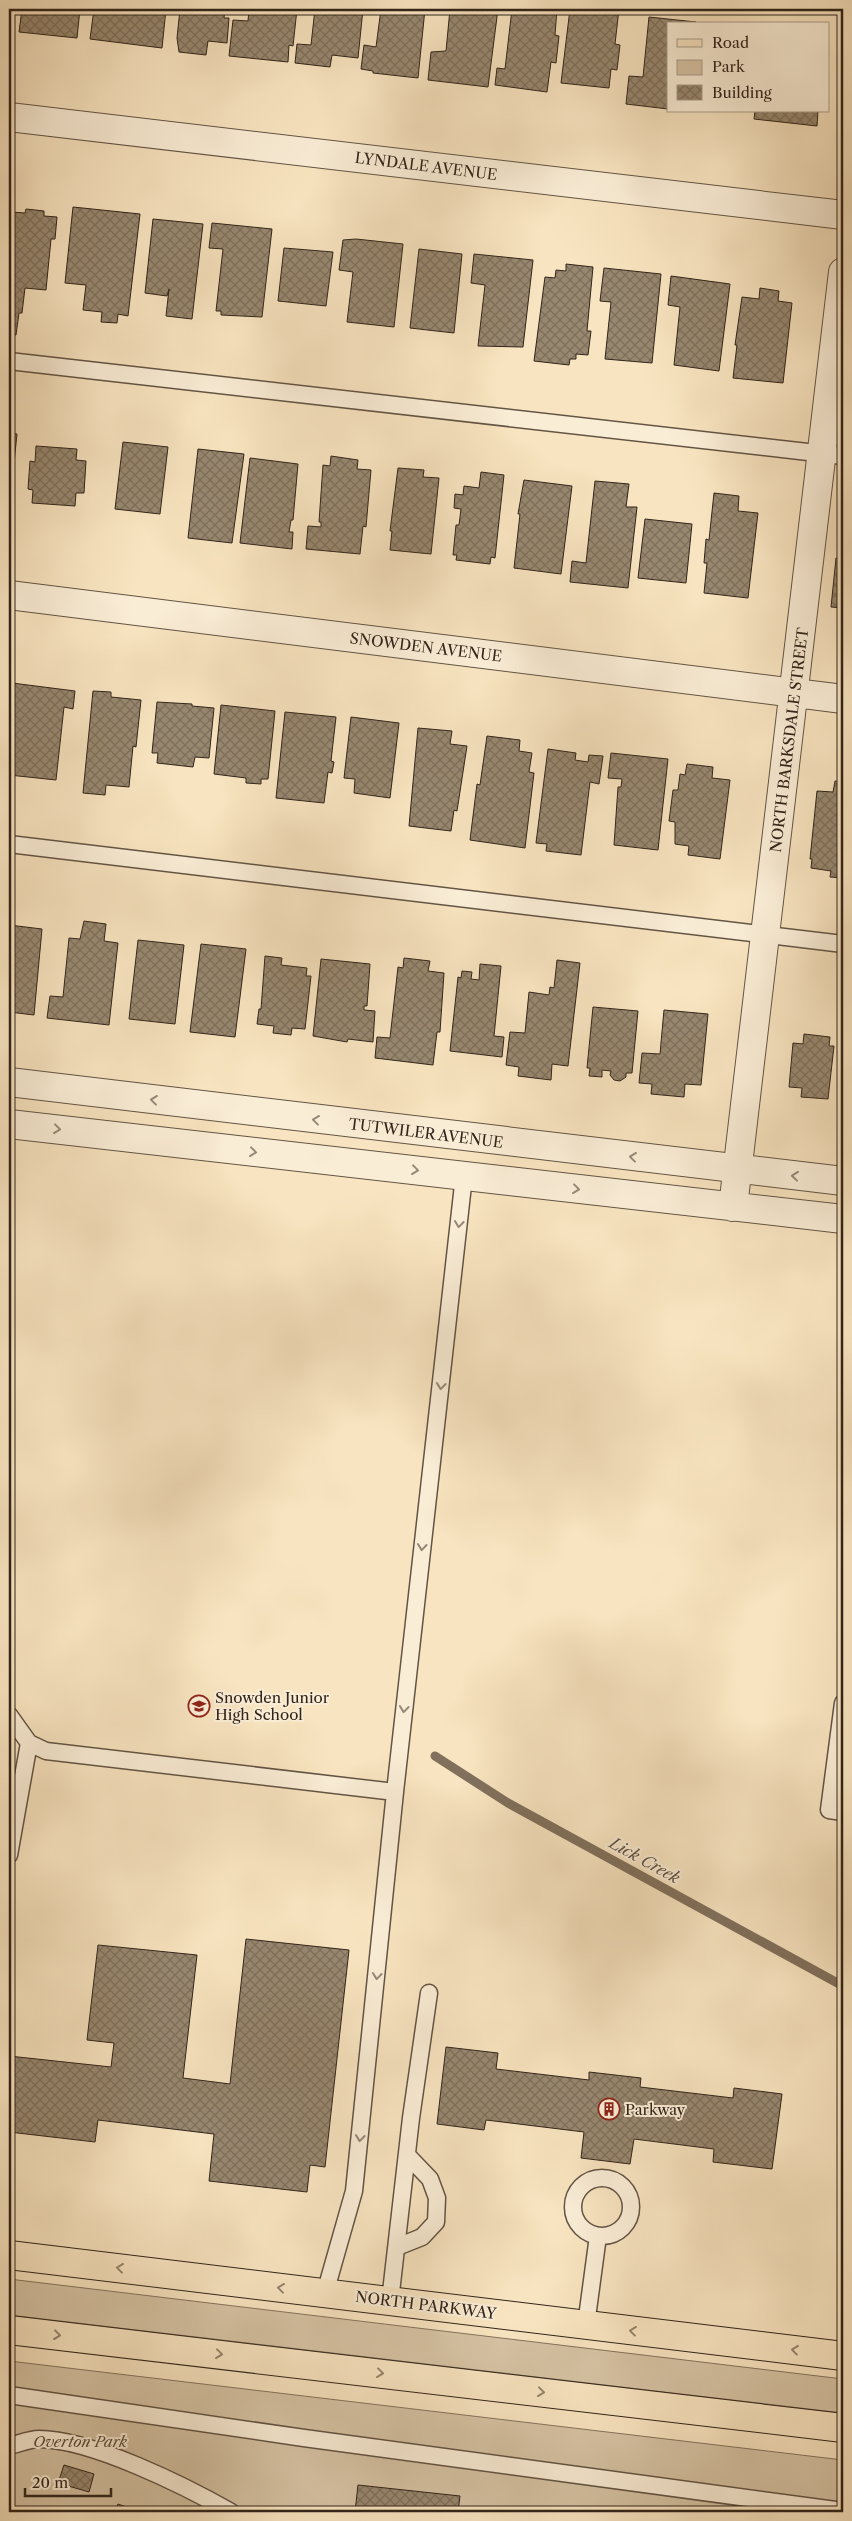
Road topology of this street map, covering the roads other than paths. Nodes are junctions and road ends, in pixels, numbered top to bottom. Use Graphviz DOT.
graph roads {
  1 [pos="9,117"];
  2 [pos="843,214"];
  3 [pos="843,272"];
  4 [pos="9,361"];
  5 [pos="833,455"];
  6 [pos="9,595"];
  7 [pos="794,693"];
  8 [pos="843,699"];
  9 [pos="9,844"];
  10 [pos="765,936"];
  11 [pos="843,944"];
  12 [pos="9,1082"];
  13 [pos="215,1108"];
  14 [pos="9,1124"];
  15 [pos="213,1147"];
  16 [pos="737,1169"];
  17 [pos="464,1176"];
  18 [pos="843,1181"];
  19 [pos="733,1207"];
  20 [pos="843,1219"];
  21 [pos="843,1703"];
  22 [pos="9,1715"];
  23 [pos="29,1743"];
  24 [pos="395,1792"];
  25 [pos="843,1812"];
  26 [pos="9,1856"];
  27 [pos="430,1993"];
  28 [pos="407,2155"];
  29 [pos="598,2236"];
  30 [pos="397,2247"];
  31 [pos="9,2255"];
  32 [pos="324,2293"];
  33 [pos="390,2301"];
  34 [pos="586,2325"];
  35 [pos="9,2330"];
  36 [pos="843,2356"];
  37 [pos="9,2395"];
  38 [pos="843,2428"];
  39 [pos="9,2446"];
  40 [pos="843,2511"];
  41 [pos="231,2512"];
  1 -- 2 [label="street, LYNDALE AVENUE"];
  3 -- 5 [label="street, NORTH BARKSDALE STREET"];
  4 -- 5 [label="lane"];
  5 -- 7 [label="street, NORTH BARKSDALE STREET"];
  6 -- 7 [label="street, SNOWDEN AVENUE"];
  7 -- 8 [label="street, SNOWDEN AVENUE"];
  7 -- 10 [label="street, NORTH BARKSDALE STREET"];
  9 -- 10 [label="lane"];
  10 -- 11 [label="lane"];
  10 -- 16 [label="street, NORTH BARKSDALE STREET"];
  13 -- 12 [label="street, TUTWILER AVENUE, one-way"];
  13 -- 15 [label="street"];
  16 -- 13 [label="street, TUTWILER AVENUE, one-way"];
  14 -- 15 [label="street, one-way"];
  15 -- 17 [label="street, one-way"];
  18 -- 16 [label="street, TUTWILER AVENUE, one-way"];
  16 -- 19 [label="street, NORTH BARKSDALE STREET"];
  17 -- 19 [label="street, one-way"];
  17 -- 24 [label="lane, one-way"];
  19 -- 20 [label="street"];
  21 -- 25 [label="lane"];
  22 -- 23 [label="lane"];
  23 -- 24 [label="lane"];
  23 -- 26 [label="lane"];
  24 -- 32 [label="lane, one-way"];
  27 -- 28 [label="lane"];
  28 -- 30 [label="lane"];
  28 -- 30 [label="lane"];
  29 -- 34 [label="lane"];
  30 -- 33 [label="lane"];
  32 -- 31 [label="main road, NORTH PARKWAY, one-way"];
  32 -- 33 [label="main road, NORTH PARKWAY"];
  33 -- 34 [label="main road, NORTH PARKWAY"];
  36 -- 34 [label="main road, NORTH PARKWAY, one-way"];
  35 -- 38 [label="main road, one-way"];
  37 -- 40 [label="lane"];
  39 -- 41 [label="lane"];
}
